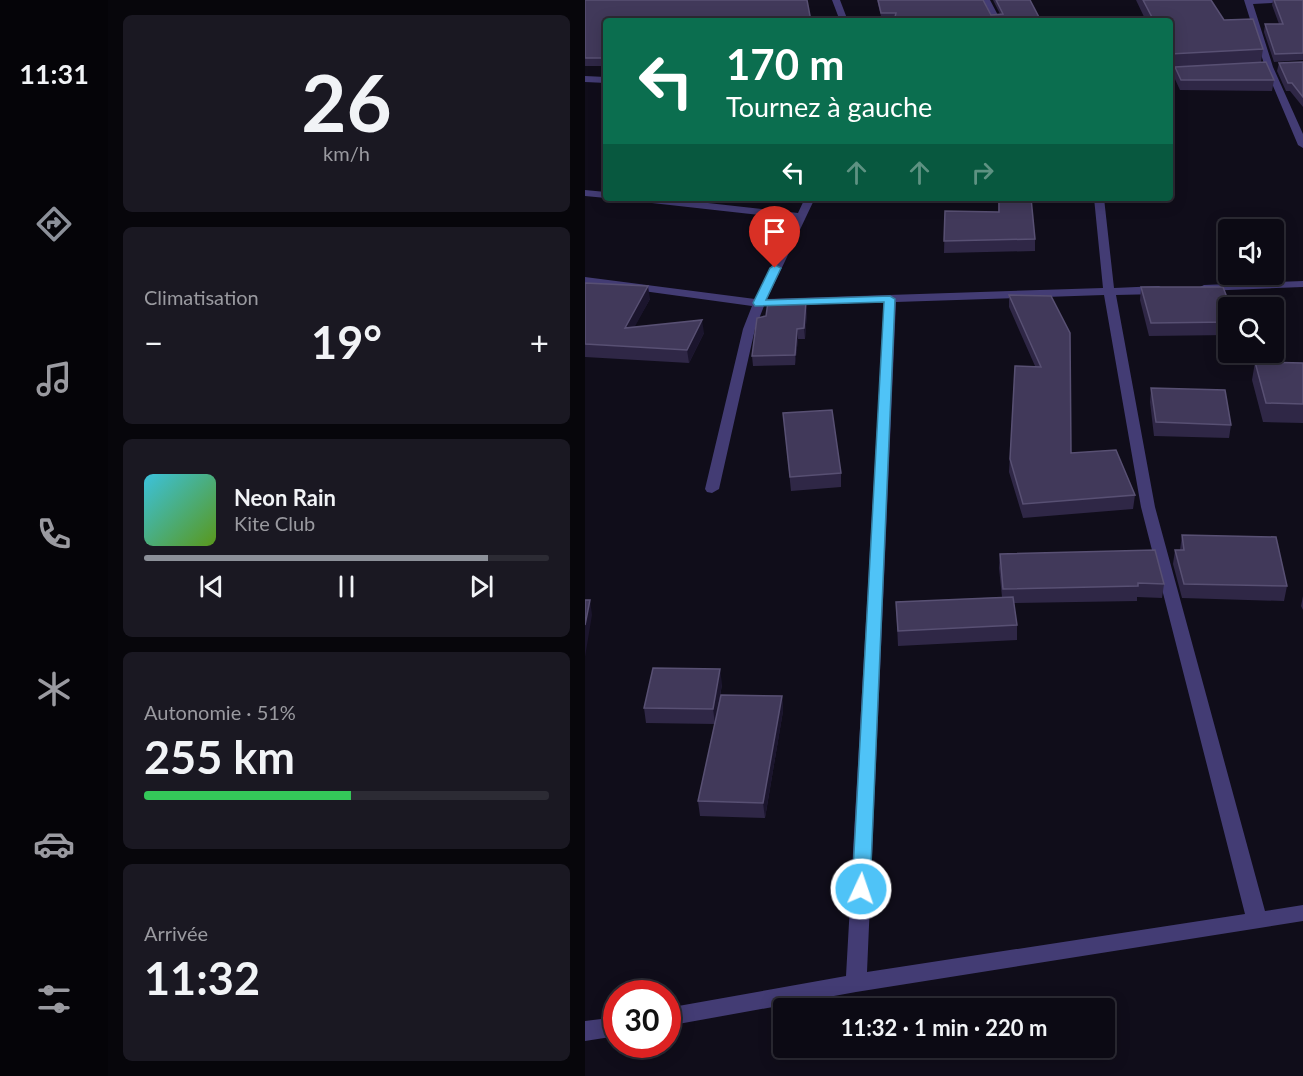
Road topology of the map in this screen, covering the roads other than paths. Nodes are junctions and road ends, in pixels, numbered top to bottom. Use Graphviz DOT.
graph roads {
  1 [pos="836,0"];
  2 [pos="986,0"];
  3 [pos="1288,0"];
  4 [pos="1249,1"];
  5 [pos="843,18"];
  6 [pos="995,18"];
  7 [pos="1280,66"];
  8 [pos="1258,67"];
  9 [pos="1269,67"];
  10 [pos="1203,70"];
  11 [pos="1173,72"];
  12 [pos="585,79"];
  13 [pos="603,80"];
  14 [pos="1303,141"];
  15 [pos="585,193"];
  16 [pos="603,195"];
  17 [pos="662,201"];
  18 [pos="808,201"];
  19 [pos="1099,201"];
  20 [pos="800,216"];
  21 [pos="585,280"];
  22 [pos="1303,284"];
  23 [pos="1189,288"];
  24 [pos="1166,289"];
  25 [pos="1110,291"];
  26 [pos="890,299"];
  27 [pos="759,303"];
  28 [pos="712,489"];
  29 [pos="1303,913"];
  30 [pos="1257,920"];
  31 [pos="856,983"];
  32 [pos="681,1014"];
  33 [pos="603,1028"];
  34 [pos="585,1031"];
  1 -- 5 [label="street"];
  2 -- 6 [label="street"];
  3 -- 4 [label="street"];
  4 -- 9 [label="street"];
  7 -- 9 [label="street"];
  8 -- 9 [label="street"];
  9 -- 14 [label="street"];
  10 -- 11 [label="street"];
  12 -- 13 [label="street"];
  15 -- 16 [label="street"];
  17 -- 20 [label="street"];
  18 -- 20 [label="street"];
  19 -- 25 [label="street"];
  20 -- 27 [label="street"];
  21 -- 27 [label="street"];
  22 -- 23 [label="street"];
  24 -- 25 [label="street"];
  25 -- 26 [label="street"];
  25 -- 30 [label="street"];
  26 -- 27 [label="street"];
  26 -- 31 [label="street"];
  27 -- 28 [label="street"];
  29 -- 30 [label="street"];
  30 -- 31 [label="street"];
  31 -- 32 [label="street"];
  33 -- 34 [label="street"];
}
